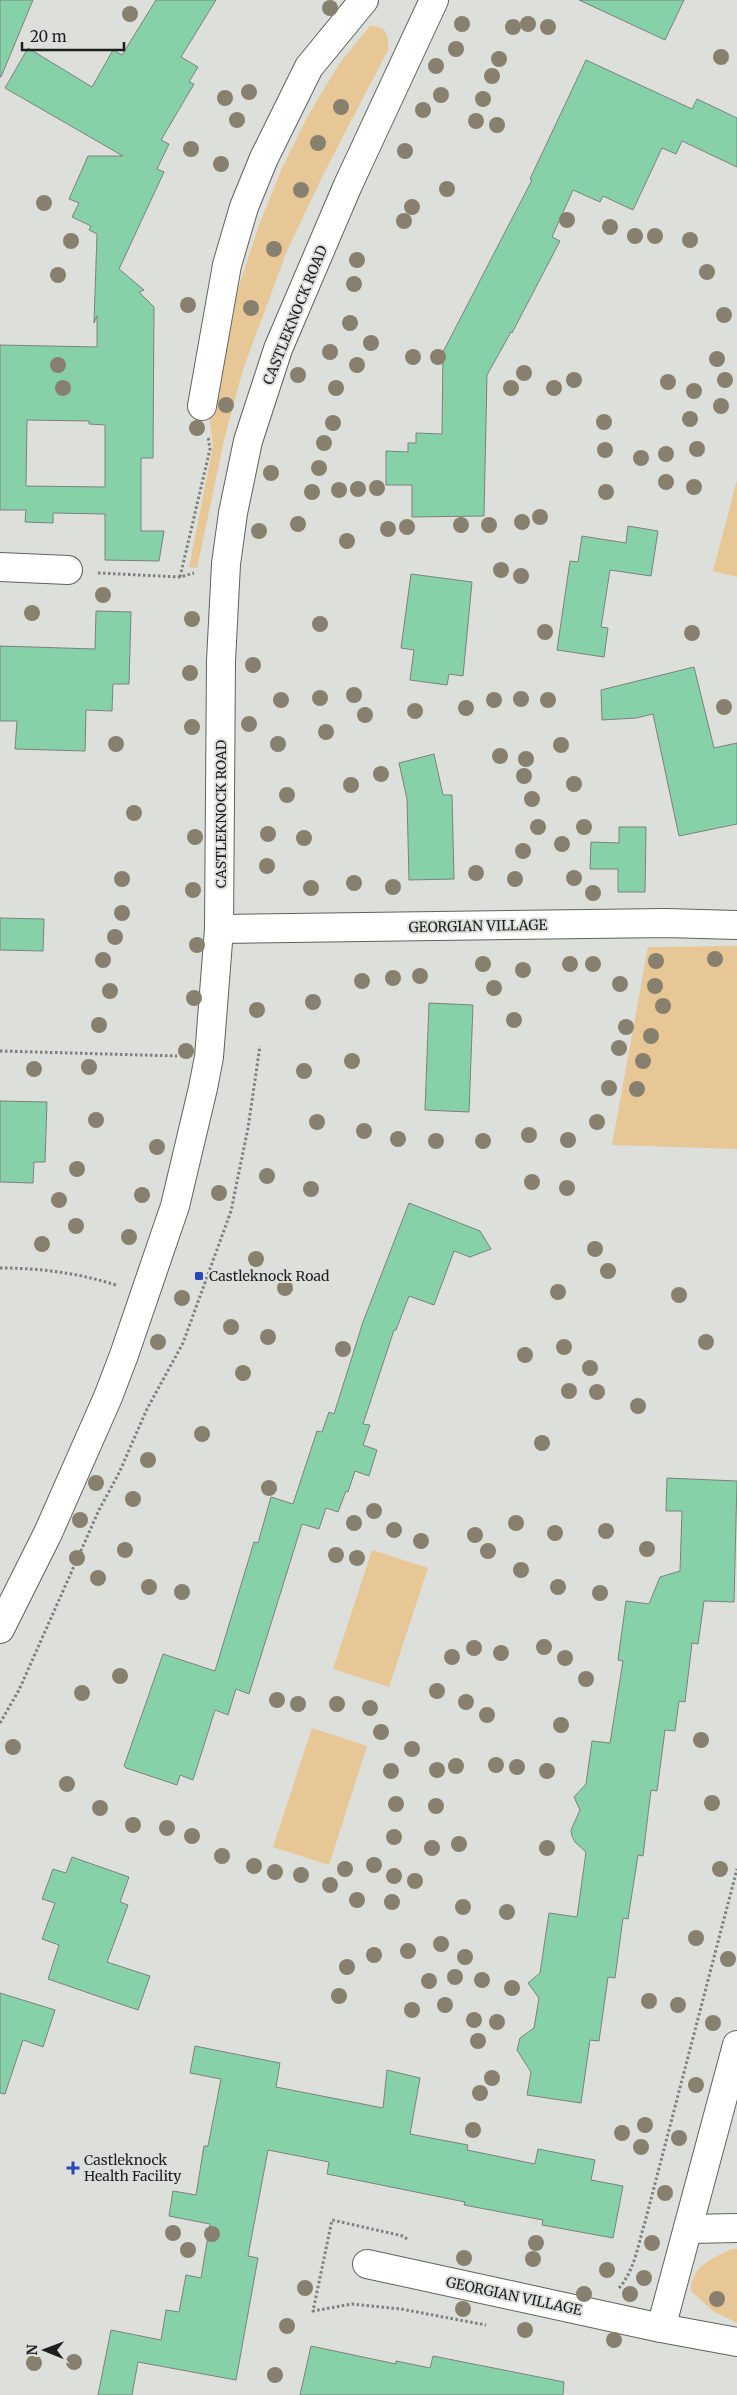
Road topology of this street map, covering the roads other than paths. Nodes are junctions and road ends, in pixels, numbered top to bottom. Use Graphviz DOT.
graph roads {
  1 [pos="364,0"];
  2 [pos="434,0"];
  3 [pos="202,406"];
  4 [pos="0,568"];
  5 [pos="80,571"];
  6 [pos="737,925"];
  7 [pos="219,929"];
  8 [pos="0,1629"];
  9 [pos="737,2045"];
  10 [pos="737,2228"];
  11 [pos="689,2229"];
  12 [pos="367,2264"];
  13 [pos="661,2328"];
  14 [pos="737,2342"];
  1 -- 3 [label="street"];
  2 -- 7 [label="street, CASTLEKNOCK ROAD"];
  4 -- 5 [label="street"];
  6 -- 7 [label="street, GEORGIAN VILLAGE"];
  7 -- 8 [label="street, CASTLEKNOCK ROAD"];
  9 -- 11 [label="street"];
  10 -- 11 [label="street"];
  11 -- 13 [label="street"];
  12 -- 13 [label="street, GEORGIAN VILLAGE"];
  13 -- 14 [label="street, GEORGIAN VILLAGE"];
}
